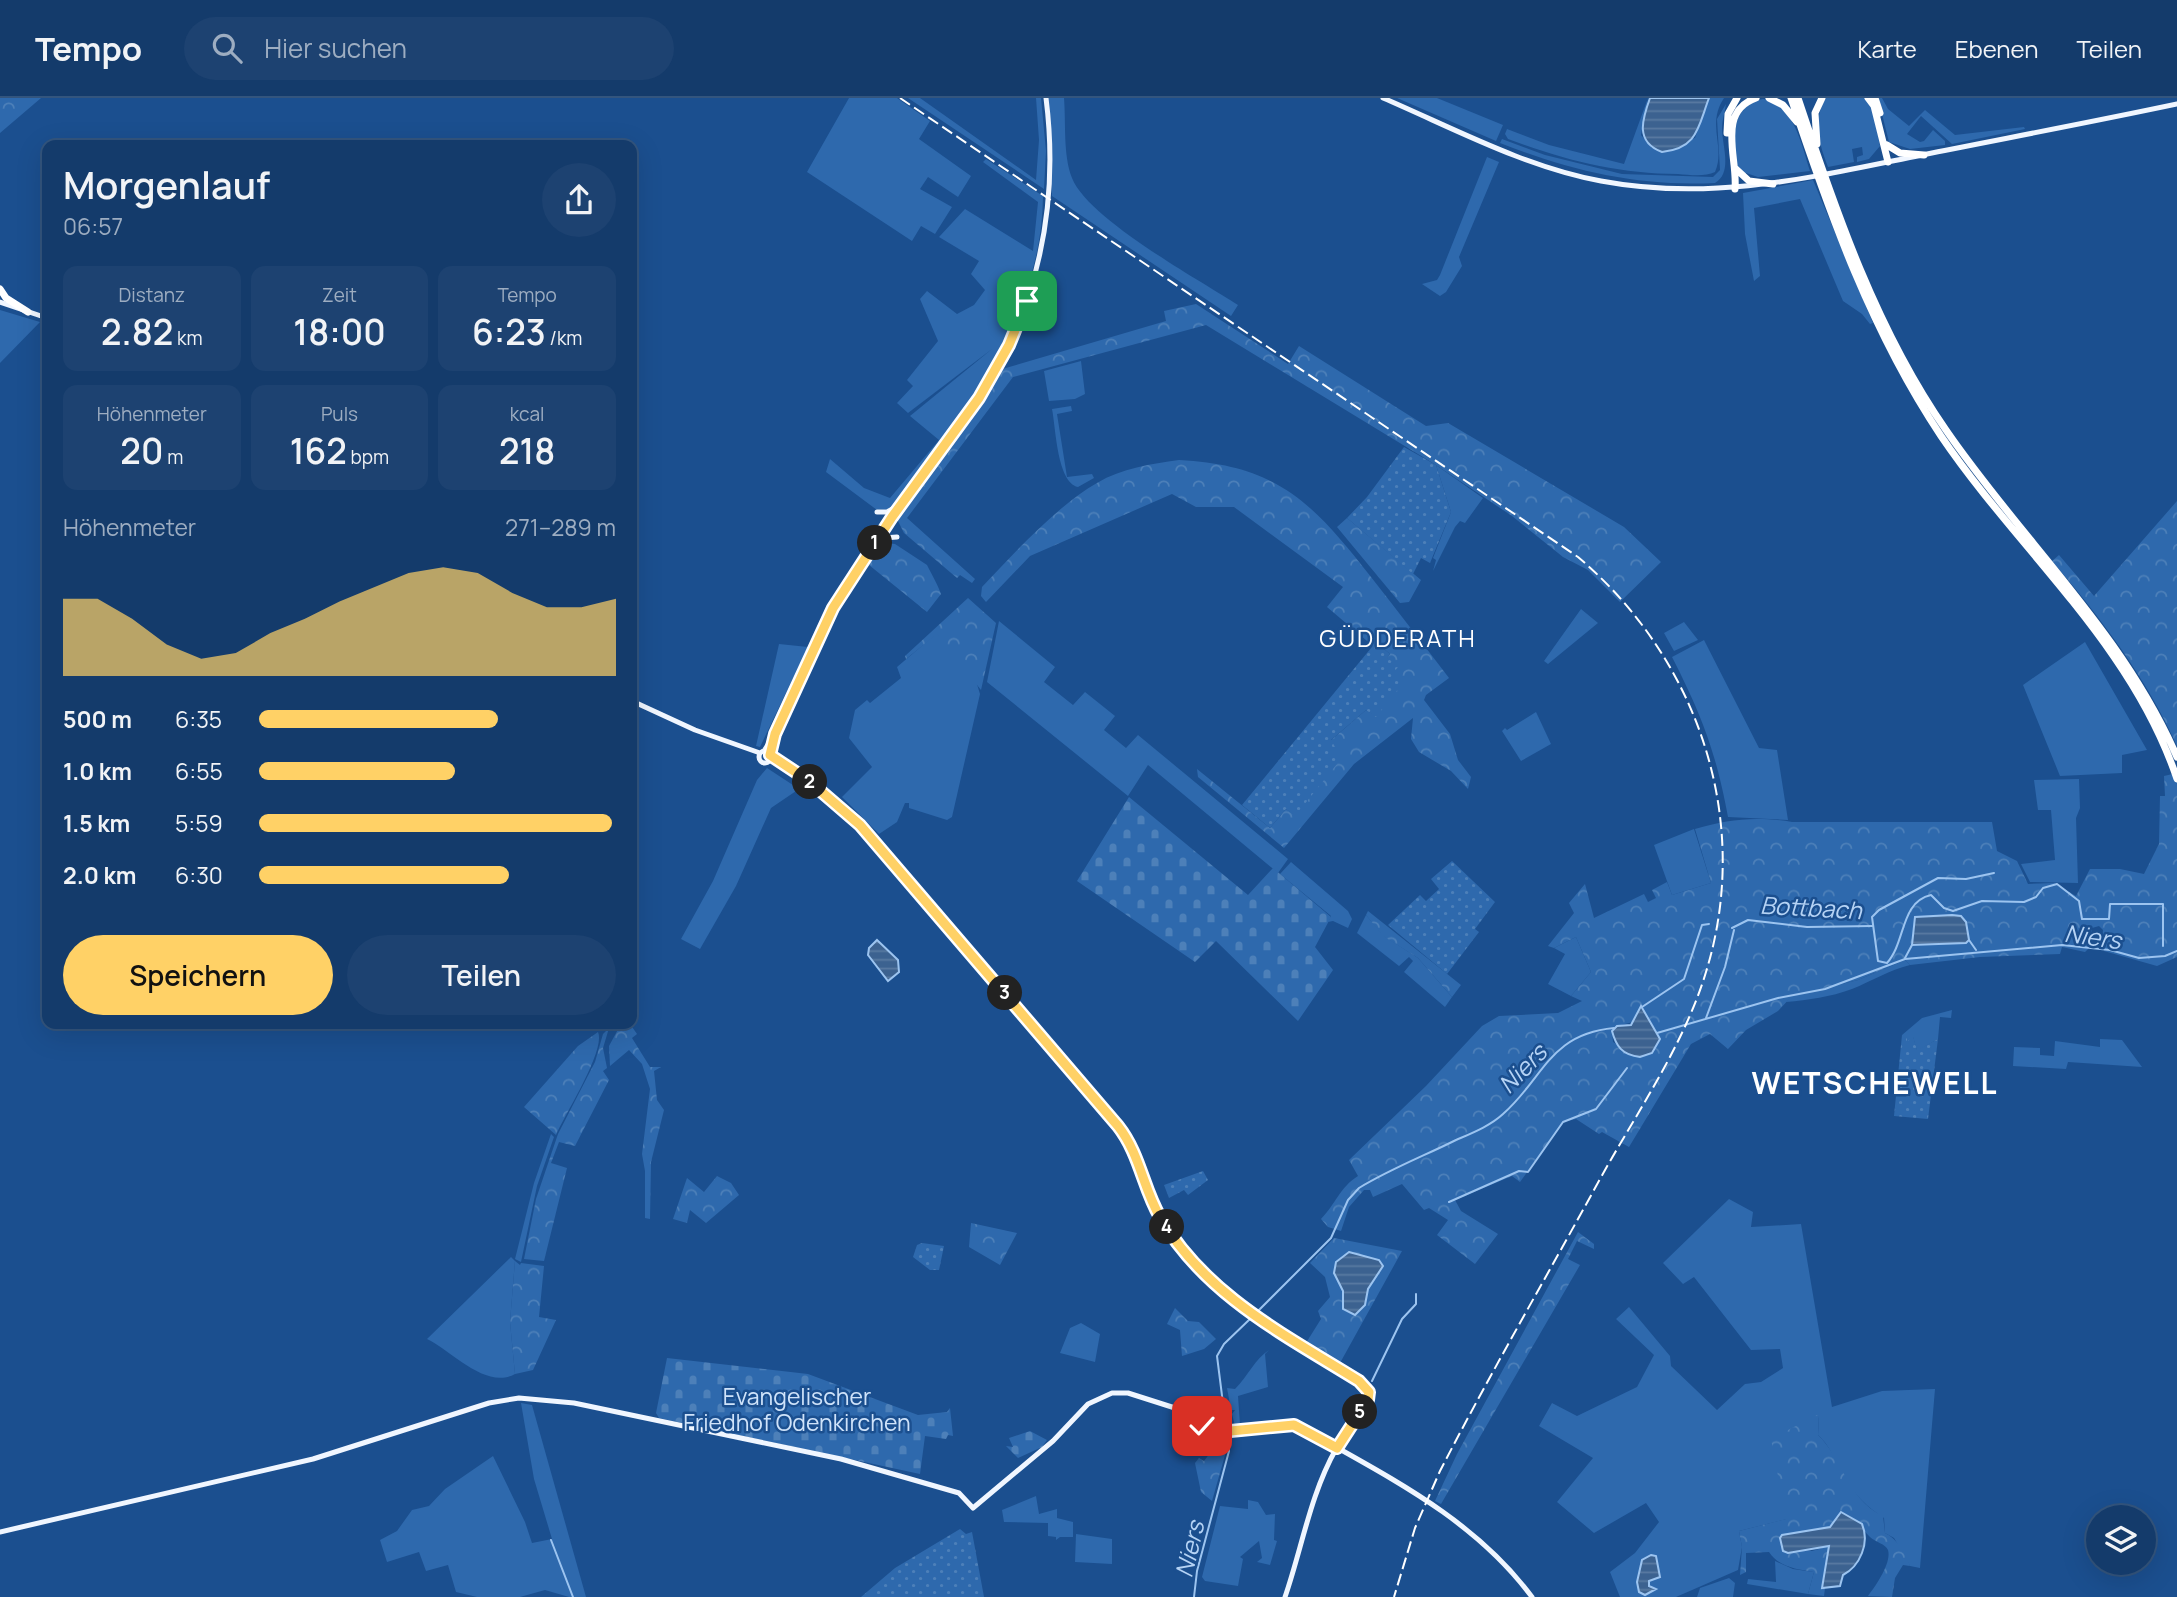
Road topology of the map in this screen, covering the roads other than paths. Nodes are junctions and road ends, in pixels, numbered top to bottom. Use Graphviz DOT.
graph roads {
  1 [pos="1045,98"];
  2 [pos="1383,98"];
  3 [pos="1737,98"];
  4 [pos="1756,98"];
  5 [pos="1769,98"];
  6 [pos="1791,98"];
  7 [pos="1798,98"];
  8 [pos="1822,98"];
  9 [pos="1868,98"];
  10 [pos="1875,98"];
  11 [pos="2177,104"];
  12 [pos="1800,126"];
  13 [pos="1887,145"];
  14 [pos="1924,155"];
  15 [pos="1888,162"];
  16 [pos="1817,163"];
  17 [pos="1734,166"];
  18 [pos="1773,184"];
  19 [pos="1735,189"];
  20 [pos="0,289"];
  21 [pos="0,302"];
  22 [pos="28,312"];
  23 [pos="42,316"];
  24 [pos="901,505"];
  25 [pos="877,512"];
  26 [pos="897,537"];
  27 [pos="860,566"];
  28 [pos="637,703"];
  29 [pos="765,756"];
  30 [pos="2174,760"];
  31 [pos="2177,779"];
  32 [pos="1337,1448"];
  33 [pos="0,1532"];
  34 [pos="1285,1597"];
  35 [pos="1532,1597"];
  1 -- 24 [label="main road"];
  2 -- 19 [label="main road"];
  3 -- 19 [label="highway"];
  4 -- 17 [label="highway"];
  5 -- 12 [label="highway"];
  6 -- 12 [label="highway"];
  7 -- 16 [label="highway"];
  8 -- 16 [label="highway"];
  9 -- 15 [label="highway"];
  10 -- 13 [label="highway"];
  11 -- 14 [label="main road"];
  12 -- 16 [label="highway"];
  13 -- 14 [label="highway"];
  13 -- 15 [label="highway"];
  14 -- 15 [label="main road"];
  15 -- 18 [label="main road"];
  16 -- 30 [label="highway"];
  17 -- 18 [label="highway"];
  17 -- 19 [label="highway"];
  18 -- 19 [label="main road"];
  20 -- 22 [label="highway"];
  21 -- 22 [label="main road"];
  22 -- 23 [label="main road"];
  24 -- 25 [label="main road"];
  24 -- 27 [label="main road"];
  26 -- 27 [label="main road"];
  27 -- 29 [label="main road"];
  28 -- 29 [label="main road"];
  29 -- 32 [label="main road"];
  30 -- 31 [label="highway"];
  32 -- 33 [label="main road"];
  32 -- 34 [label="main road"];
  32 -- 35 [label="main road"];
}
